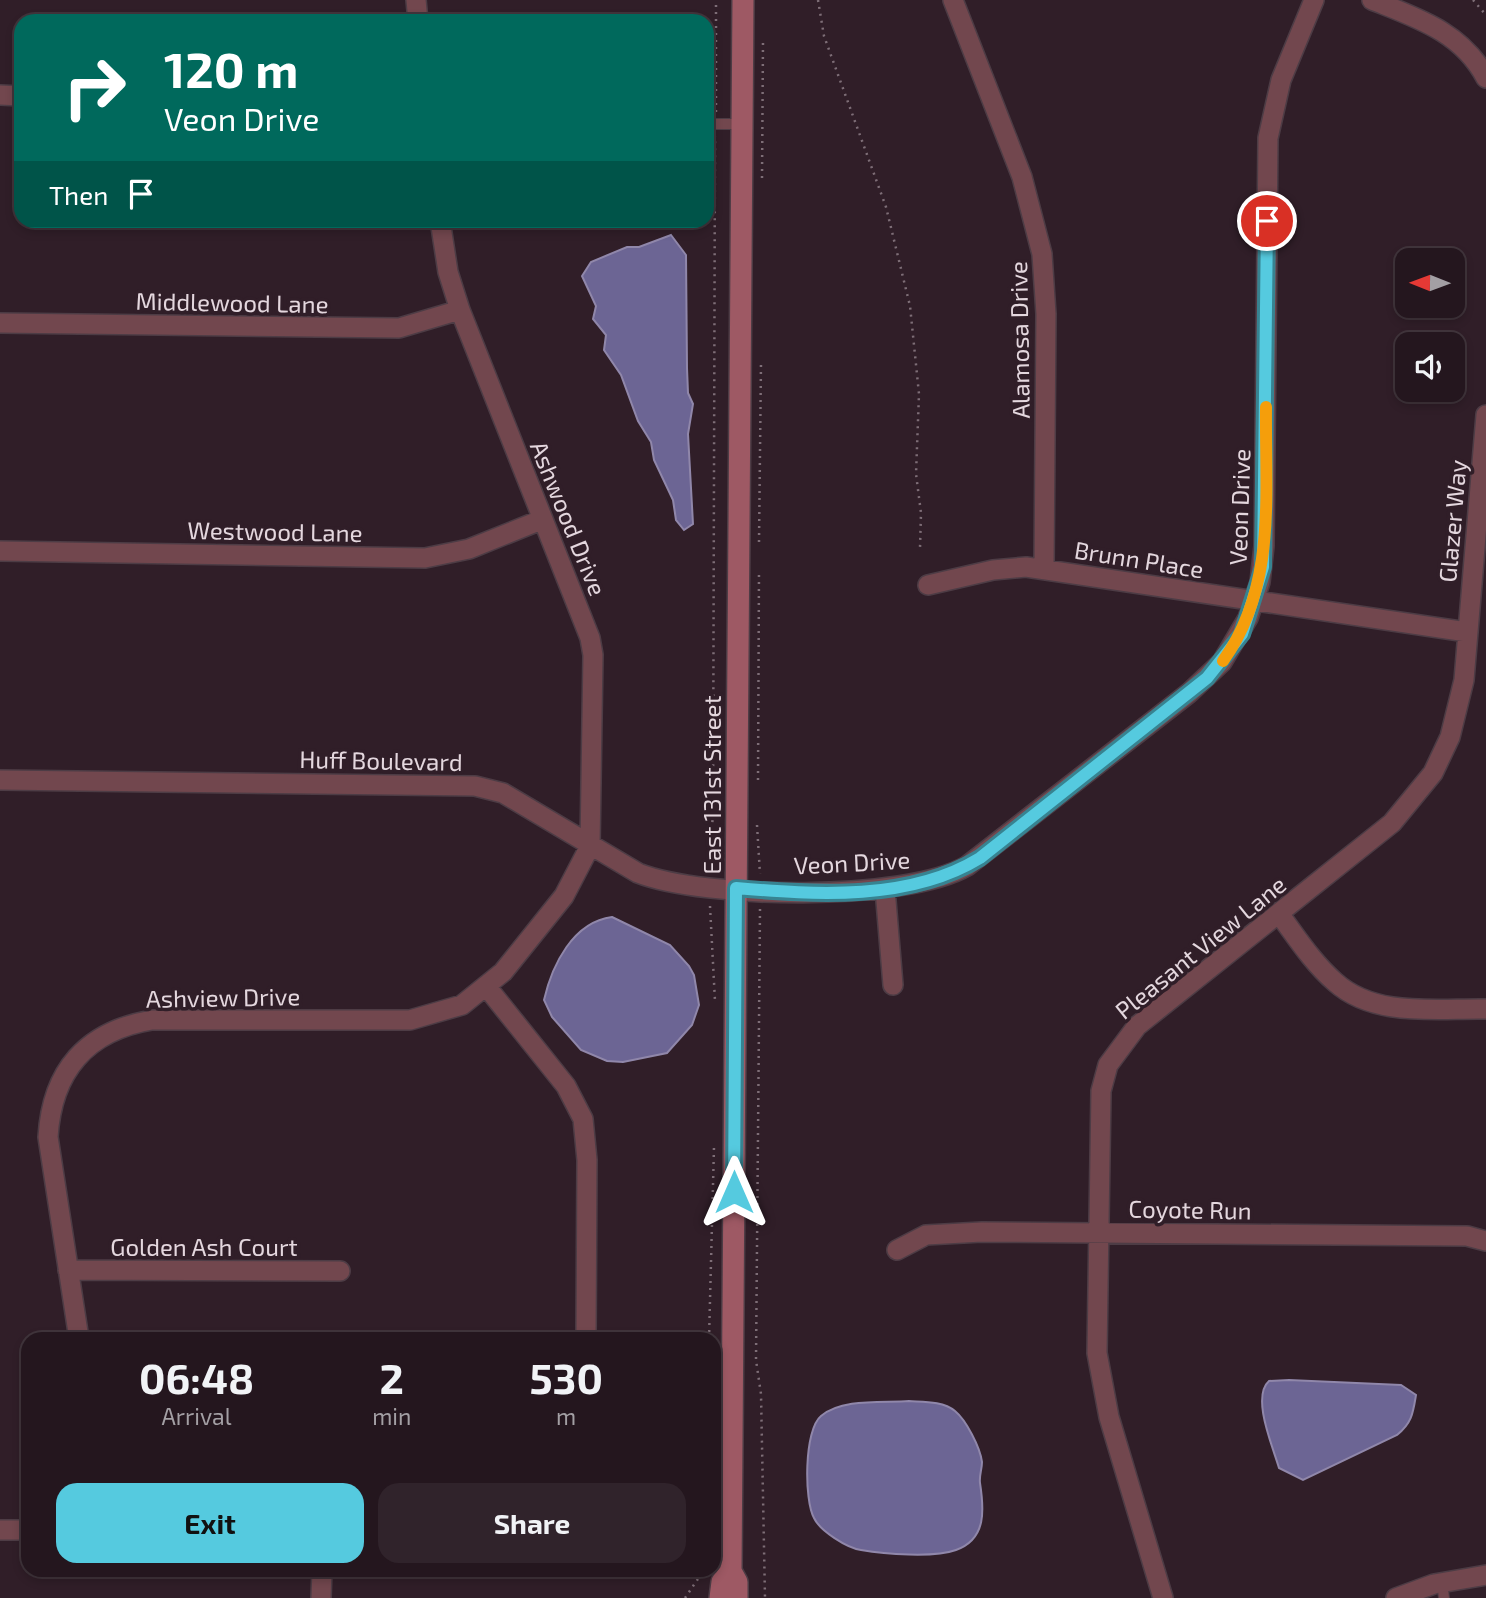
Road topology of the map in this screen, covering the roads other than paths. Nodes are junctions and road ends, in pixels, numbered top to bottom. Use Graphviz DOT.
graph roads {
  1 [pos="743,0"];
  2 [pos="953,0"];
  3 [pos="1314,0"];
  4 [pos="1372,0"];
  5 [pos="1486,78"];
  6 [pos="714,124"];
  7 [pos="742,124"];
  8 [pos="441,228"];
  9 [pos="460,310"];
  10 [pos="0,323"];
  11 [pos="1486,415"];
  12 [pos="541,520"];
  13 [pos="0,551"];
  14 [pos="1044,569"];
  15 [pos="928,585"];
  16 [pos="1254,601"];
  17 [pos="1467,632"];
  18 [pos="0,780"];
  19 [pos="590,846"];
  20 [pos="736,888"];
  21 [pos="885,889"];
  22 [pos="1280,915"];
  23 [pos="893,985"];
  24 [pos="486,986"];
  25 [pos="1486,1009"];
  26 [pos="1099,1233"];
  27 [pos="1486,1241"];
  28 [pos="897,1250"];
  29 [pos="68,1270"];
  30 [pos="340,1271"];
  31 [pos="78,1332"];
  32 [pos="586,1332"];
  33 [pos="0,1530"];
  34 [pos="21,1530"];
  35 [pos="731,1571"];
  36 [pos="1486,1575"];
  37 [pos="321,1577"];
  38 [pos="1443,1590"];
  39 [pos="321,1598"];
  40 [pos="720,1598"];
  41 [pos="737,1598"];
  42 [pos="1163,1598"];
  43 [pos="1396,1598"];
  1 -- 7 [label="street, East 131st Street"];
  2 -- 14 [label="street, Alamosa Drive"];
  3 -- 16 [label="street, Veon Drive"];
  4 -- 5 [label="street"];
  6 -- 7 [label="lane"];
  7 -- 20 [label="street, East 131st Street"];
  8 -- 9 [label="street, Ashwood Drive"];
  9 -- 10 [label="street, Middlewood Lane"];
  9 -- 12 [label="street, Ashwood Drive"];
  11 -- 17 [label="street, Glazer Way"];
  12 -- 13 [label="street, Westwood Lane"];
  12 -- 19 [label="street, Ashwood Drive"];
  14 -- 15 [label="street, Brunn Place"];
  14 -- 16 [label="street, Brunn Place"];
  16 -- 17 [label="street, Brunn Place"];
  16 -- 21 [label="street, Veon Drive"];
  17 -- 22 [label="street, Pleasant View Lane"];
  18 -- 19 [label="street, Huff Boulevard"];
  19 -- 20 [label="street, Huff Boulevard"];
  19 -- 24 [label="street, Ashview Drive"];
  20 -- 21 [label="street, Veon Drive"];
  20 -- 35 [label="street, East 131st Street"];
  21 -- 23 [label="street"];
  22 -- 25 [label="street"];
  22 -- 26 [label="street, Pleasant View Lane"];
  24 -- 29 [label="street, Ashview Drive"];
  24 -- 32 [label="street"];
  26 -- 27 [label="street, Coyote Run"];
  26 -- 28 [label="street, Coyote Run"];
  26 -- 42 [label="street, Pleasant View Lane"];
  29 -- 30 [label="street, Golden Ash Court"];
  29 -- 31 [label="street, Ashview Drive"];
  33 -- 34 [label="street"];
  35 -- 40 [label="street, East 131st Street"];
  35 -- 41 [label="street, East 131st Street"];
  36 -- 38 [label="street"];
  37 -- 39 [label="street"];
  38 -- 43 [label="street"];
}
